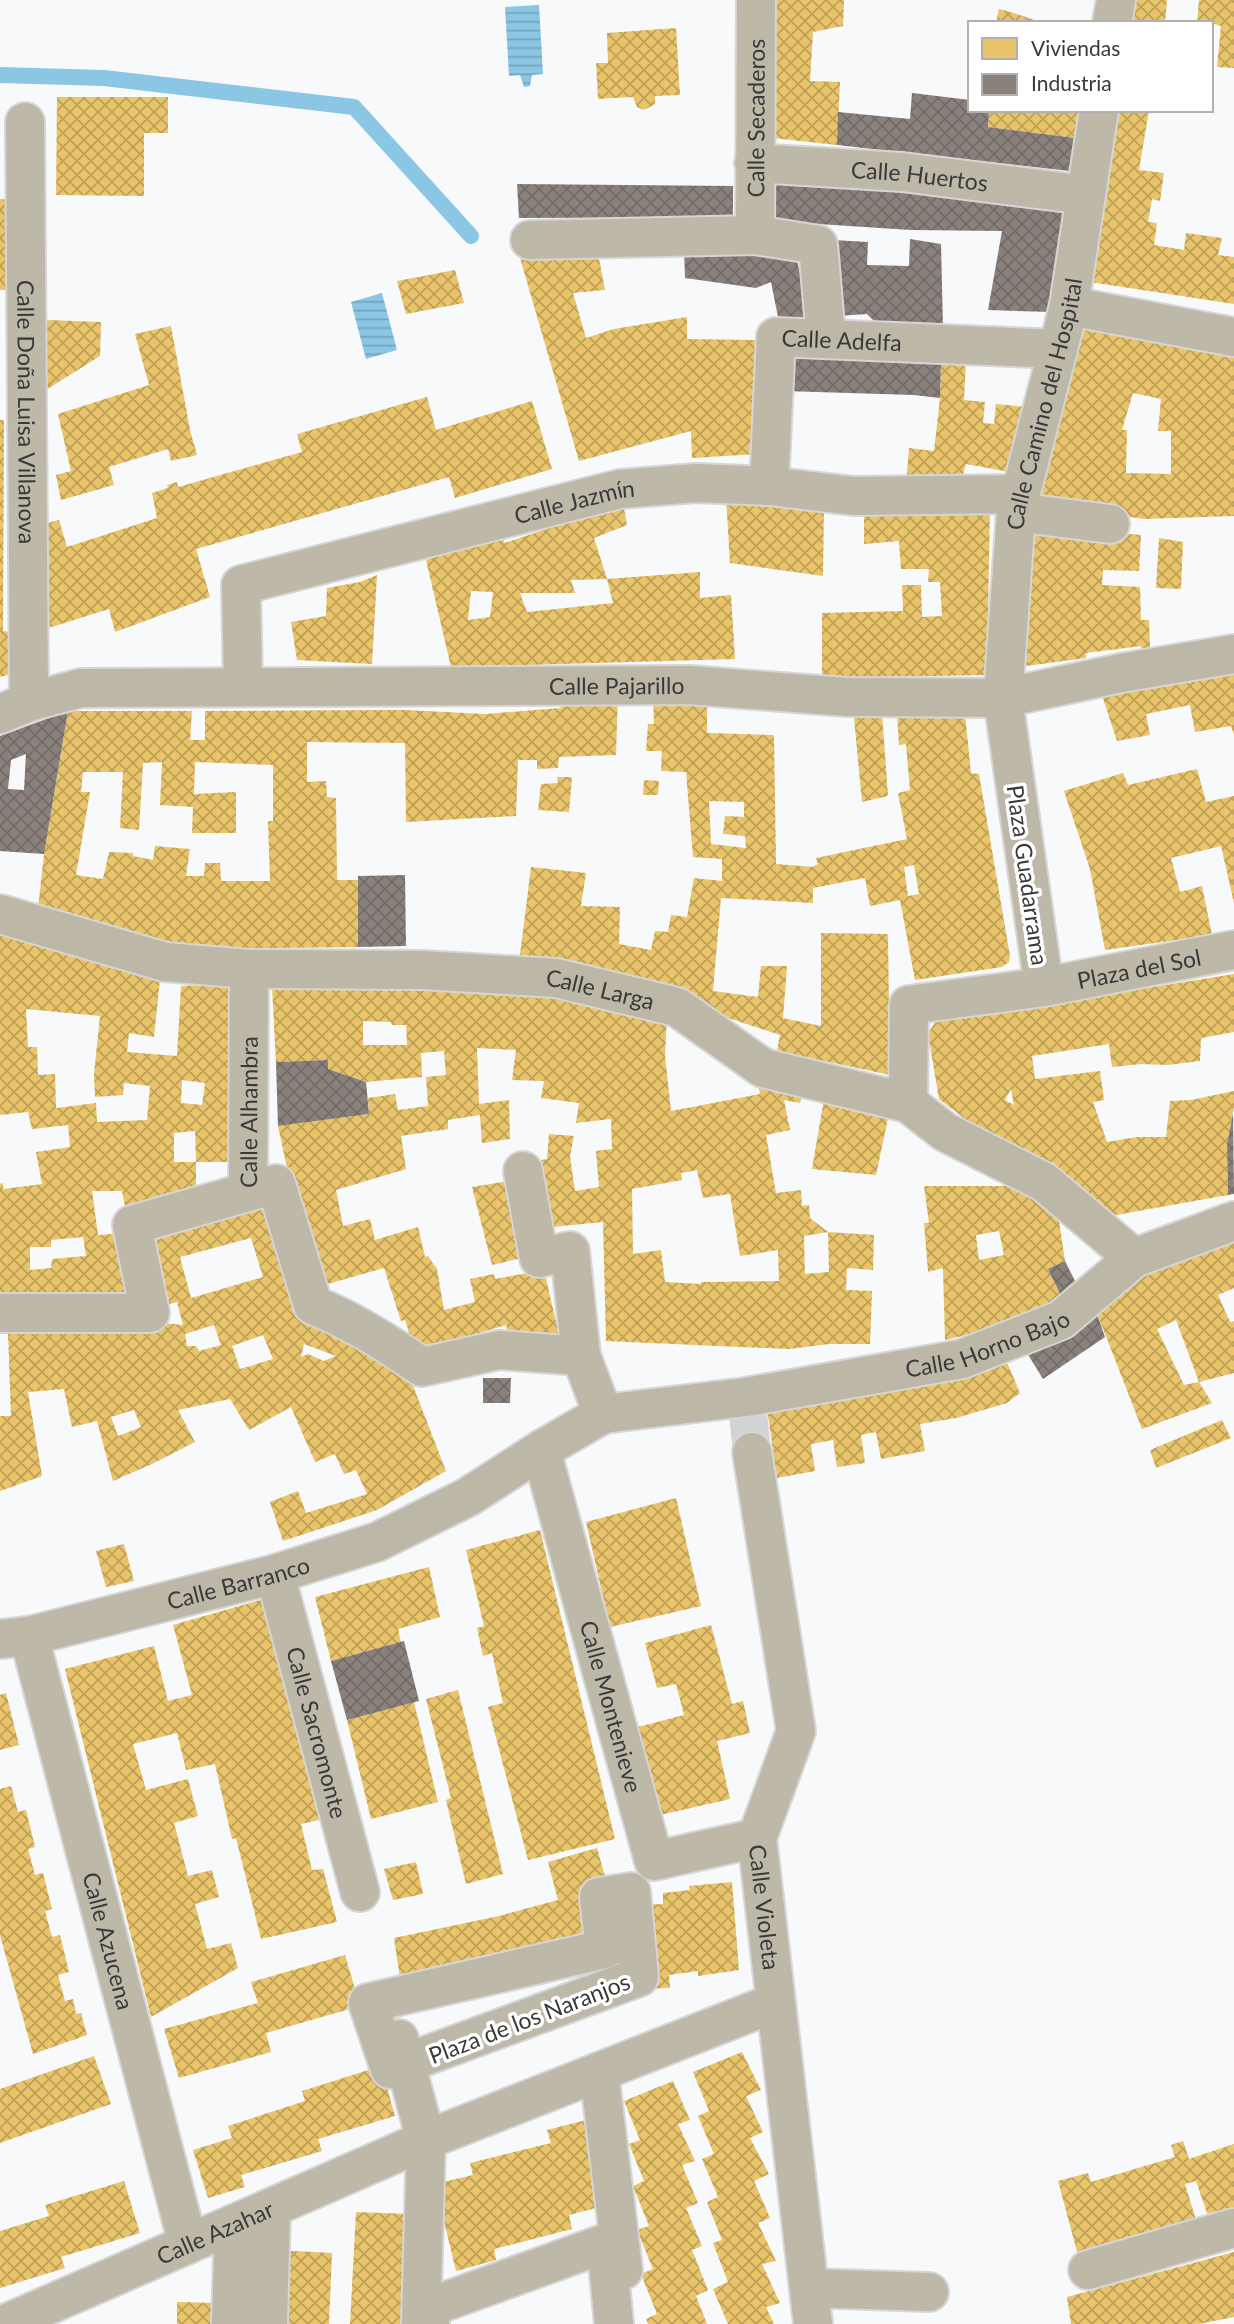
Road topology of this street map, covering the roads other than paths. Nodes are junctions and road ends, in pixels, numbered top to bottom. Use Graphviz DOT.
graph roads {
  1 [pos="756,0"];
  2 [pos="1116,0"];
  3 [pos="1112,21"];
  4 [pos="1099,112"];
  5 [pos="25,122"];
  6 [pos="754,163"];
  7 [pos="1086,195"];
  8 [pos="755,235"];
  9 [pos="530,240"];
  10 [pos="1069,306"];
  11 [pos="1234,337"];
  12 [pos="826,338"];
  13 [pos="1058,349"];
  14 [pos="769,486"];
  15 [pos="1017,503"];
  16 [pos="1110,524"];
  17 [pos="1234,654"];
  18 [pos="243,687"];
  19 [pos="1003,698"];
  20 [pos="15,708"];
  21 [pos="0,914"];
  22 [pos="1234,950"];
  23 [pos="248,969"];
  24 [pos="1044,987"];
  25 [pos="908,1103"];
  26 [pos="523,1171"];
  27 [pos="248,1191"];
  28 [pos="1234,1221"];
  29 [pos="1134,1258"];
  30 [pos="0,1313"];
  31 [pos="581,1356"];
  32 [pos="603,1414"];
  33 [pos="541,1450"];
  34 [pos="753,1458"];
  35 [pos="275,1574"];
  36 [pos="14,1637"];
  37 [pos="757,1838"];
  38 [pos="360,1892"];
  39 [pos="774,2003"];
  40 [pos="406,2065"];
  41 [pos="599,2072"];
  42 [pos="426,2140"];
  43 [pos="271,2208"];
  44 [pos="234,2224"];
  45 [pos="1234,2228"];
  46 [pos="187,2244"];
  47 [pos="1088,2270"];
  48 [pos="929,2292"];
  49 [pos="811,2306"];
  50 [pos="5,2324"];
  51 [pos="231,2324"];
  52 [pos="268,2324"];
  53 [pos="421,2324"];
  54 [pos="430,2324"];
  55 [pos="614,2324"];
  56 [pos="630,2324"];
  1 -- 6 [label="street, Calle Secaderos"];
  2 -- 3 [label="street"];
  4 -- 7 [label="street, Calle Camino del Hospital"];
  5 -- 20 [label="street, Calle Doña Luisa Villanova"];
  6 -- 7 [label="street, Calle Huertos"];
  6 -- 8 [label="street, Calle Secaderos"];
  7 -- 10 [label="street, Calle Camino del Hospital"];
  8 -- 9 [label="street"];
  8 -- 12 [label="street"];
  10 -- 11 [label="street"];
  10 -- 13 [label="street, Calle Camino del Hospital"];
  12 -- 13 [label="street, Calle Adelfa"];
  12 -- 14 [label="street, Calle Adelfa"];
  13 -- 15 [label="street, Calle Camino del Hospital"];
  14 -- 15 [label="street, Calle Jazmín"];
  14 -- 18 [label="street, Calle Jazmín"];
  15 -- 16 [label="street, Calle Jazmín"];
  15 -- 19 [label="street, Calle Camino del Hospital"];
  17 -- 19 [label="street, Calle Pajarillo"];
  18 -- 19 [label="street, Calle Pajarillo"];
  18 -- 20 [label="street, Calle Pajarillo"];
  19 -- 24 [label="street, Plaza Guadarrama"];
  21 -- 23 [label="street, Calle Larga"];
  22 -- 24 [label="street, Plaza del Sol"];
  23 -- 25 [label="street, Calle Larga"];
  23 -- 27 [label="street, Calle Alhambra"];
  24 -- 25 [label="street, Plaza Guadarrama"];
  25 -- 29 [label="street, Calle Larga"];
  26 -- 31 [label="street"];
  27 -- 30 [label="street"];
  27 -- 31 [label="street, Calle Alhambra"];
  28 -- 29 [label="street, Calle Horno Bajo"];
  29 -- 32 [label="street, Calle Horno Bajo"];
  31 -- 32 [label="street"];
  32 -- 33 [label="street, Calle Barranco"];
  33 -- 35 [label="street, Calle Barranco"];
  33 -- 37 [label="street, Calle Montenieve"];
  34 -- 37 [label="street, Calle Violeta"];
  35 -- 36 [label="street, Calle Barranco"];
  35 -- 38 [label="street, Calle Sacromonte"];
  36 -- 46 [label="street, Calle Azucena"];
  37 -- 39 [label="street, Calle Violeta"];
  39 -- 41 [label="street"];
  39 -- 49 [label="street, Calle Violeta"];
  40 -- 40 [label="street, Plaza de los Naranjos"];
  40 -- 42 [label="street, Plaza de los Naranjos"];
  41 -- 42 [label="street"];
  41 -- 56 [label="street"];
  42 -- 43 [label="street, Calle Azahar"];
  42 -- 53 [label="street, Plaza de los Naranjos"];
  43 -- 44 [label="street, Calle Azahar"];
  43 -- 52 [label="street"];
  44 -- 46 [label="street, Calle Azahar"];
  44 -- 51 [label="street"];
  45 -- 47 [label="street"];
  46 -- 50 [label="street, Calle Azahar"];
  48 -- 49 [label="street, Calle Violeta"];
  54 -- 55 [label="street"];
}
